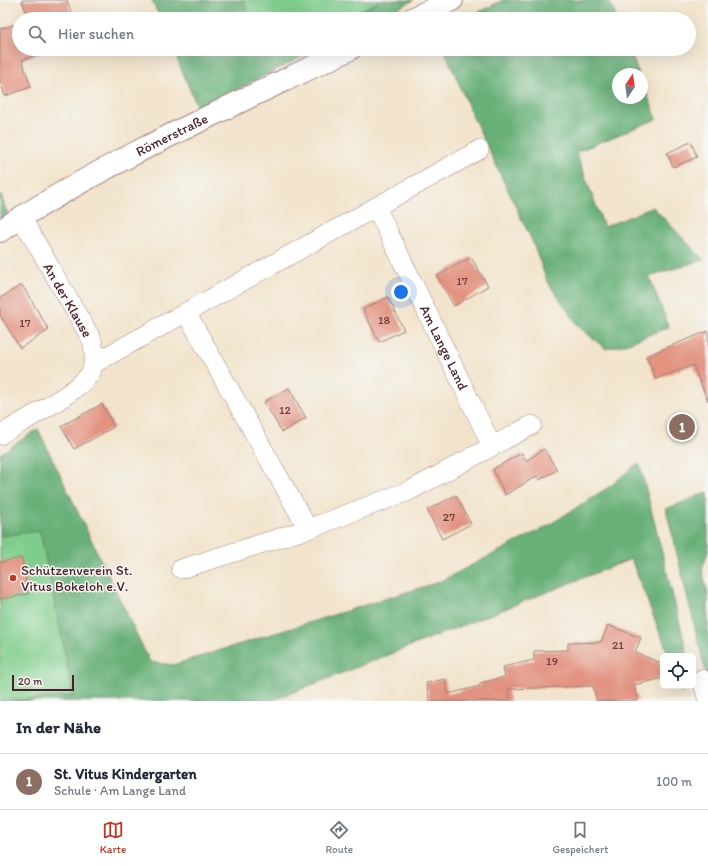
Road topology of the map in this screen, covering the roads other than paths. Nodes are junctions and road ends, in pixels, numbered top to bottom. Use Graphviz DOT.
graph roads {
  1 [pos="452,0"];
  2 [pos="427,12"];
  3 [pos="335,56"];
  4 [pos="478,150"];
  5 [pos="376,207"];
  6 [pos="21,217"];
  7 [pos="0,231"];
  8 [pos="186,312"];
  9 [pos="93,364"];
  10 [pos="532,425"];
  11 [pos="0,435"];
  12 [pos="492,446"];
  13 [pos="308,529"];
  14 [pos="181,569"];
  15 [pos="702,679"];
  16 [pos="708,701"];
  1 -- 2 [label="street"];
  3 -- 6 [label="street, Römerstraße"];
  4 -- 5 [label="street"];
  5 -- 8 [label="street"];
  5 -- 12 [label="street, Am Lange Land"];
  6 -- 7 [label="street, Römerstraße"];
  6 -- 9 [label="street, An der Klause"];
  8 -- 9 [label="street"];
  8 -- 13 [label="street"];
  9 -- 11 [label="street, An der Klause"];
  10 -- 12 [label="street"];
  12 -- 13 [label="street"];
  13 -- 14 [label="street"];
  15 -- 16 [label="street"];
}
